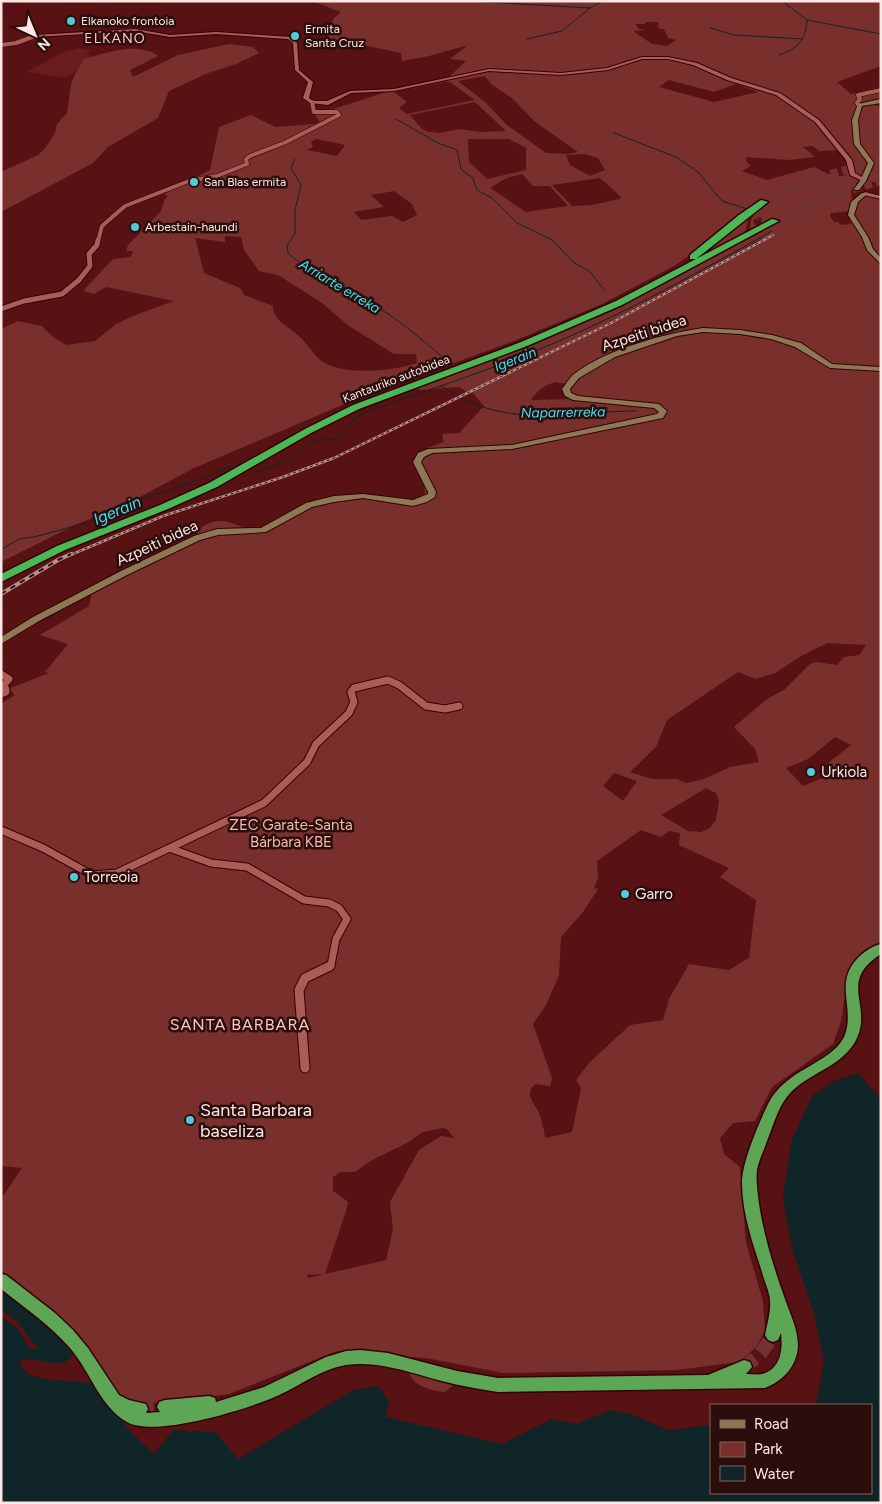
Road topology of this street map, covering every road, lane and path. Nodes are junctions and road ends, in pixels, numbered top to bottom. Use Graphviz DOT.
graph roads {
  1 [pos="36,36"];
  2 [pos="1,45"];
  3 [pos="881,90"];
  4 [pos="881,100"];
  5 [pos="312,102"];
  6 [pos="859,106"];
  7 [pos="864,180"];
  8 [pos="856,190"];
  9 [pos="866,192"];
  10 [pos="880,198"];
  11 [pos="764,202"];
  12 [pos="854,203"];
  13 [pos="775,221"];
  14 [pos="881,262"];
  15 [pos="1,308"];
  16 [pos="881,369"];
  17 [pos="1,573"];
  18 [pos="1,580"];
  19 [pos="1,641"];
  20 [pos="1,674"];
  21 [pos="2,689"];
  22 [pos="459,706"];
  23 [pos="1,830"];
  24 [pos="172,849"];
  25 [pos="881,948"];
  26 [pos="305,1068"];
  27 [pos="1,1280"];
  28 [pos="777,1299"];
  29 [pos="773,1335"];
  30 [pos="744,1366"];
  31 [pos="698,1382"];
  32 [pos="113,1398"];
  33 [pos="241,1401"];
  34 [pos="165,1407"];
  35 [pos="140,1408"];
  1 -- 2 [label="street"];
  1 -- 5 [label="street"];
  3 -- 6 [label="street"];
  4 -- 6 [label="main road"];
  5 -- 7 [label="street"];
  5 -- 15 [label="street"];
  6 -- 7 [label="main road"];
  7 -- 8 [label="main road"];
  7 -- 9 [label="main road"];
  8 -- 9 [label="main road"];
  8 -- 12 [label="main road"];
  9 -- 10 [label="street"];
  9 -- 12 [label="main road"];
  11 -- 17 [label="highway, Kantauriko autobidea"];
  12 -- 14 [label="main road"];
  13 -- 18 [label="highway, Kantauriko autobidea"];
  16 -- 19 [label="main road, Azpeiti bidea"];
  20 -- 21 [label="street"];
  22 -- 24 [label="street"];
  23 -- 24 [label="street"];
  24 -- 26 [label="street"];
  25 -- 28 [label="highway"];
  27 -- 32 [label="highway"];
  28 -- 29 [label="highway"];
  28 -- 31 [label="highway"];
  30 -- 31 [label="highway"];
  31 -- 33 [label="highway"];
  32 -- 33 [label="highway"];
  32 -- 35 [label="highway"];
  33 -- 34 [label="highway"];
}
